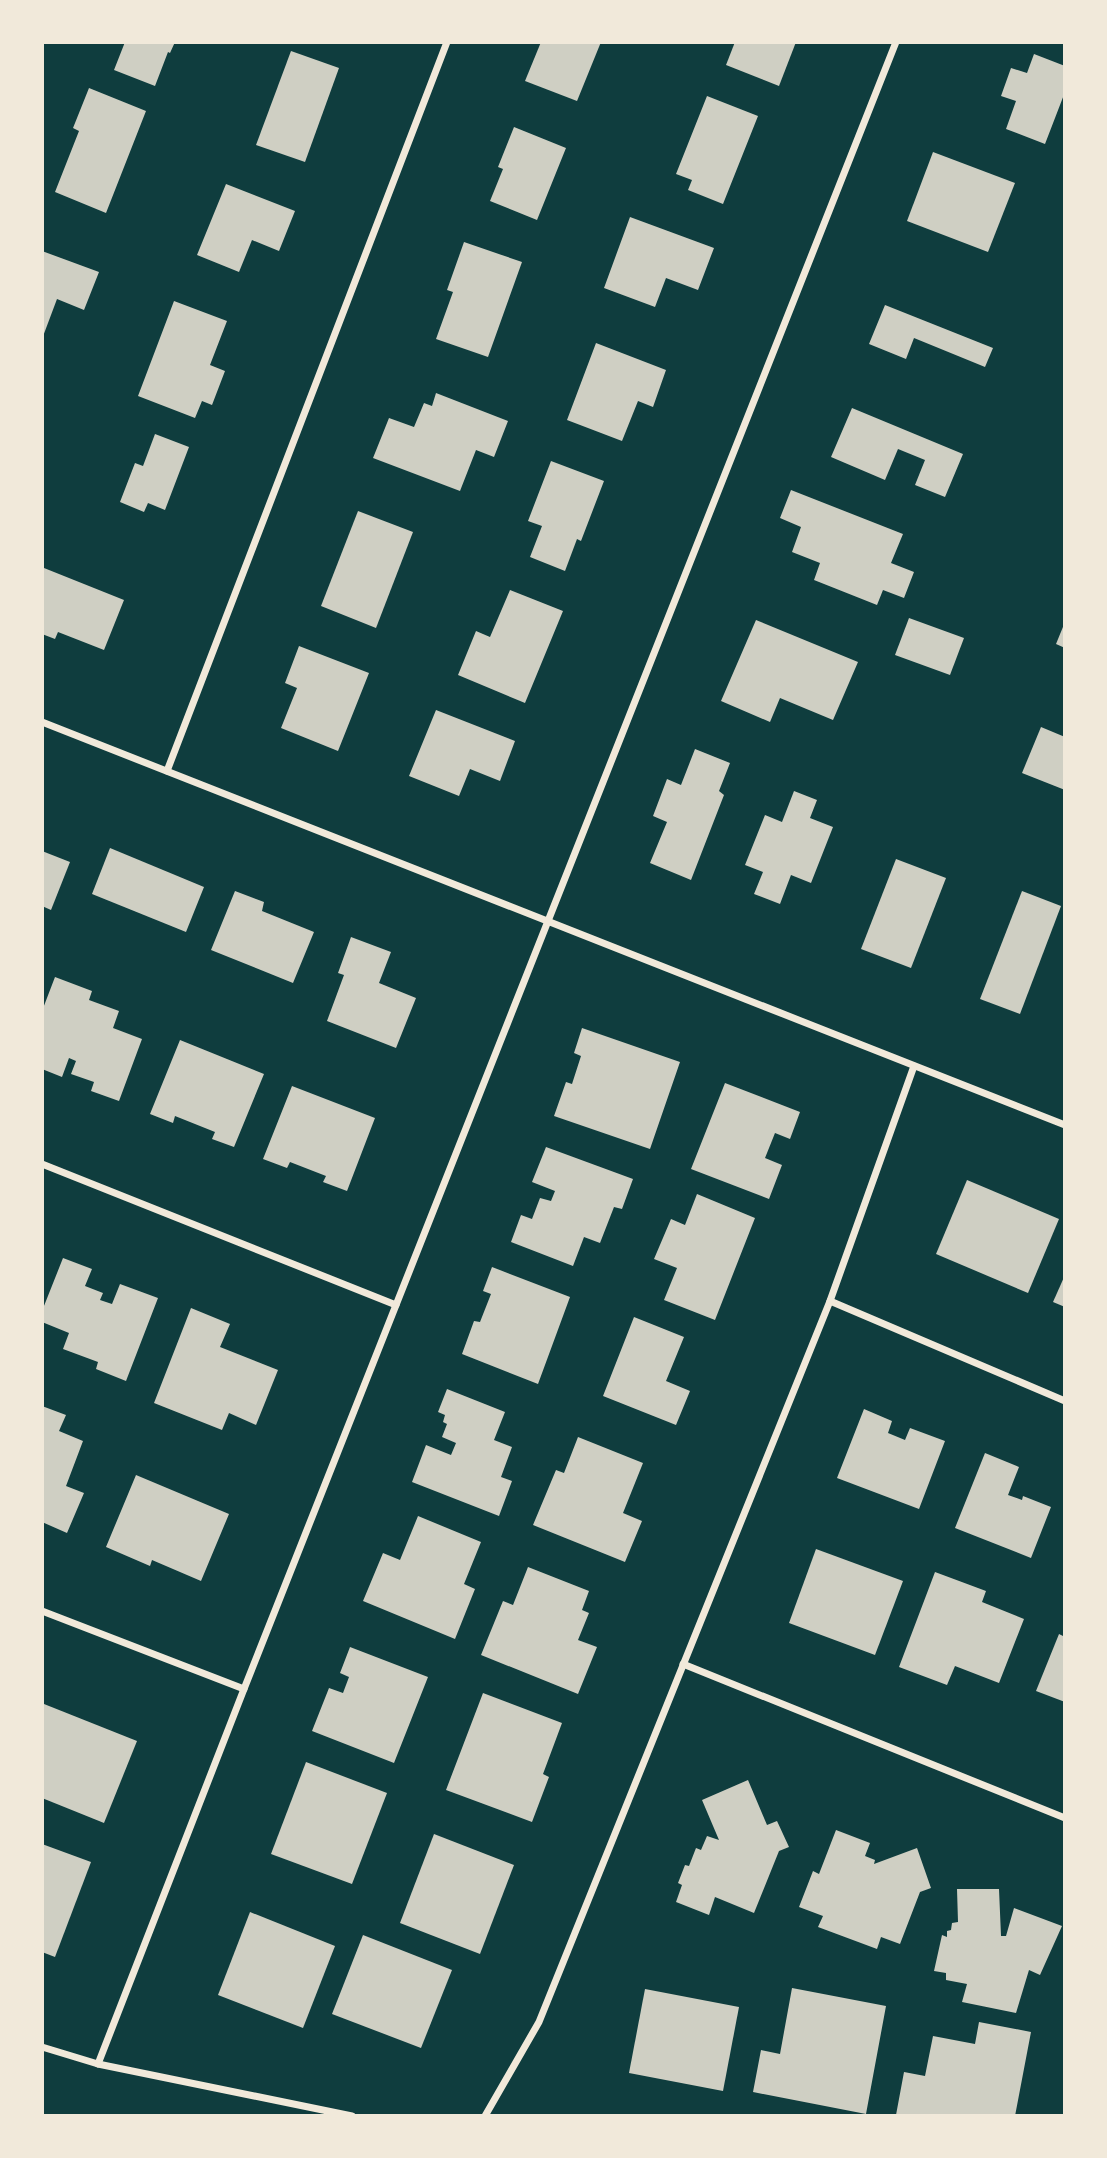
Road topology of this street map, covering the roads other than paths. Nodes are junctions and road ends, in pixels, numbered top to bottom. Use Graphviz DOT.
graph roads {
  1 [pos="447,42"];
  2 [pos="896,42"];
  3 [pos="42,722"];
  4 [pos="167,771"];
  5 [pos="548,921"];
  6 [pos="914,1066"];
  7 [pos="1065,1125"];
  8 [pos="42,1164"];
  9 [pos="830,1301"];
  10 [pos="396,1305"];
  11 [pos="1065,1401"];
  12 [pos="42,1611"];
  13 [pos="683,1664"];
  14 [pos="244,1689"];
  15 [pos="1065,1818"];
  16 [pos="42,2047"];
  17 [pos="98,2064"];
  18 [pos="352,2116"];
  19 [pos="485,2116"];
  1 -- 4 [label="street"];
  2 -- 5 [label="street"];
  3 -- 4 [label="street"];
  4 -- 5 [label="street"];
  5 -- 6 [label="street"];
  5 -- 10 [label="street"];
  6 -- 7 [label="street"];
  6 -- 9 [label="street"];
  8 -- 10 [label="street"];
  9 -- 11 [label="street"];
  9 -- 13 [label="street"];
  10 -- 14 [label="street"];
  12 -- 14 [label="street"];
  13 -- 15 [label="street"];
  13 -- 19 [label="street"];
  14 -- 17 [label="street"];
  16 -- 17 [label="street"];
  17 -- 18 [label="street"];
}
